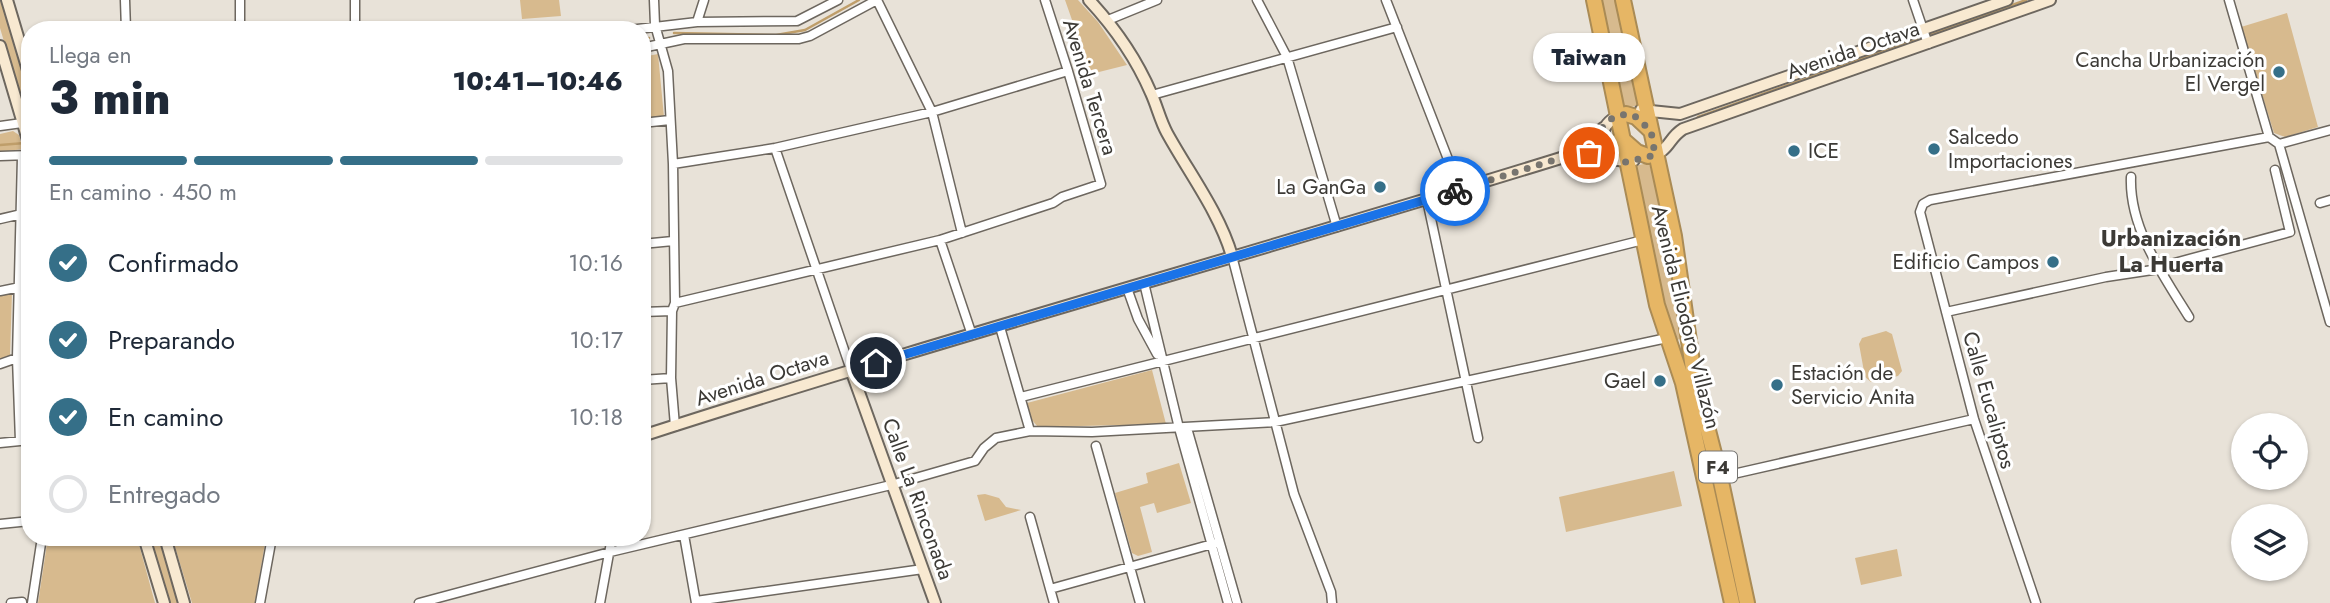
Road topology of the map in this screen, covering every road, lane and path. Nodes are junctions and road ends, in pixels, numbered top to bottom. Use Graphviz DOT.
graph roads {
  1 [pos="7,0"];
  2 [pos="125,0"];
  3 [pos="240,0"];
  4 [pos="355,0"];
  5 [pos="654,0"];
  6 [pos="704,0"];
  7 [pos="838,0"];
  8 [pos="877,0"];
  9 [pos="1045,0"];
  10 [pos="1089,0"];
  11 [pos="1157,0"];
  12 [pos="1257,0"];
  13 [pos="1386,0"];
  14 [pos="1594,0"];
  15 [pos="1623,0"];
  16 [pos="1913,0"];
  17 [pos="2007,0"];
  18 [pos="2050,0"];
  19 [pos="2229,0"];
  20 [pos="1108,20"];
  21 [pos="126,21"];
  22 [pos="240,21"];
  23 [pos="355,21"];
  24 [pos="697,22"];
  25 [pos="655,25"];
  26 [pos="651,26"];
  27 [pos="1397,27"];
  28 [pos="1923,30"];
  29 [pos="1928,44"];
  30 [pos="662,45"];
  31 [pos="0,46"];
  32 [pos="21,47"];
  33 [pos="651,47"];
  34 [pos="1287,57"];
  35 [pos="1068,71"];
  36 [pos="1152,95"];
  37 [pos="1646,109"];
  38 [pos="932,112"];
  39 [pos="1663,113"];
  40 [pos="21,118"];
  41 [pos="1616,118"];
  42 [pos="670,120"];
  43 [pos="651,122"];
  44 [pos="0,126"];
  45 [pos="21,128"];
  46 [pos="2330,130"];
  47 [pos="1651,131"];
  48 [pos="2269,137"];
  49 [pos="1621,138"];
  50 [pos="1672,141"];
  51 [pos="2279,144"];
  52 [pos="775,148"];
  53 [pos="1577,153"];
  54 [pos="1652,155"];
  55 [pos="0,156"];
  56 [pos="21,156"];
  57 [pos="1619,160"];
  58 [pos="673,164"];
  59 [pos="2275,170"];
  60 [pos="2131,177"];
  61 [pos="1463,188"];
  62 [pos="21,197"];
  63 [pos="1427,200"];
  64 [pos="2330,200"];
  65 [pos="2320,203"];
  66 [pos="19,214"];
  67 [pos="0,219"];
  68 [pos="1337,227"];
  69 [pos="962,233"];
  70 [pos="940,240"];
  71 [pos="1643,240"];
  72 [pos="673,241"];
  73 [pos="651,243"];
  74 [pos="1231,256"];
  75 [pos="817,269"];
  76 [pos="2160,269"];
  77 [pos="1144,283"];
  78 [pos="18,286"];
  79 [pos="21,286"];
  80 [pos="1127,288"];
  81 [pos="1446,290"];
  82 [pos="0,291"];
  83 [pos="674,307"];
  84 [pos="651,311"];
  85 [pos="1946,312"];
  86 [pos="2189,317"];
  87 [pos="2330,322"];
  88 [pos="1000,327"];
  89 [pos="972,335"];
  90 [pos="1667,338"];
  91 [pos="1254,340"];
  92 [pos="18,358"];
  93 [pos="1162,363"];
  94 [pos="0,364"];
  95 [pos="851,370"];
  96 [pos="671,378"];
  97 [pos="651,379"];
  98 [pos="1466,382"];
  99 [pos="21,393"];
  100 [pos="1021,397"];
  101 [pos="1974,419"];
  102 [pos="1275,422"];
  103 [pos="675,426"];
  104 [pos="1183,428"];
  105 [pos="1030,431"];
  106 [pos="651,433"];
  107 [pos="1478,438"];
  108 [pos="21,440"];
  109 [pos="0,443"];
  110 [pos="1096,446"];
  111 [pos="1720,477"];
  112 [pos="891,485"];
  113 [pos="1030,517"];
  114 [pos="21,522"];
  115 [pos="0,524"];
  116 [pos="684,535"];
  117 [pos="651,543"];
  118 [pos="1216,543"];
  119 [pos="40,546"];
  120 [pos="147,546"];
  121 [pos="167,546"];
  122 [pos="270,546"];
  123 [pos="611,546"];
  124 [pos="636,546"];
  125 [pos="610,552"];
  126 [pos="1130,566"];
  127 [pos="923,569"];
  128 [pos="1051,589"];
  129 [pos="22,602"];
  130 [pos="696,602"];
  131 [pos="10,603"];
  132 [pos="32,603"];
  133 [pos="163,603"];
  134 [pos="184,603"];
  135 [pos="260,603"];
  136 [pos="419,603"];
  137 [pos="600,603"];
  138 [pos="934,603"];
  139 [pos="1054,603"];
  140 [pos="1140,603"];
  141 [pos="1228,603"];
  142 [pos="1237,603"];
  143 [pos="1332,603"];
  144 [pos="1732,603"];
  145 [pos="1747,603"];
  146 [pos="2036,603"];
  1 -- 32 [label="main road"];
  2 -- 21 [label="street"];
  3 -- 22 [label="street"];
  4 -- 23 [label="street"];
  5 -- 25 [label="street"];
  6 -- 24 [label="street"];
  7 -- 24 [label="street"];
  8 -- 30 [label="street"];
  8 -- 38 [label="street"];
  9 -- 35 [label="street, Avenida Tercera"];
  10 -- 20 [label="main road"];
  11 -- 20 [label="street"];
  12 -- 34 [label="street"];
  13 -- 27 [label="street"];
  14 -- 41 [label="highway, Avenida Eliodoro Villazón / F4"];
  15 -- 37 [label="highway, Avenida Eliodoro Villazón / F4"];
  16 -- 28 [label="street"];
  17 -- 28 [label="main road, Avenida Octava"];
  18 -- 29 [label="main road, Avenida Octava"];
  19 -- 48 [label="street"];
  20 -- 36 [label="main road"];
  24 -- 25 [label="street"];
  25 -- 26 [label="street"];
  25 -- 30 [label="street"];
  27 -- 34 [label="street"];
  27 -- 61 [label="street"];
  28 -- 29 [label="street"];
  28 -- 39 [label="main road, Avenida Octava"];
  29 -- 50 [label="main road, Avenida Octava"];
  30 -- 33 [label="street"];
  30 -- 42 [label="street"];
  31 -- 40 [label="main road"];
  34 -- 36 [label="street"];
  34 -- 68 [label="street"];
  35 -- 38 [label="street"];
  35 -- 69 [label="street, Avenida Tercera"];
  36 -- 74 [label="main road"];
  37 -- 39 [label="main road"];
  37 -- 41 [label="main road"];
  37 -- 47 [label="highway, Avenida Eliodoro Villazón / F4"];
  38 -- 52 [label="street"];
  38 -- 69 [label="street"];
  39 -- 50 [label="main road"];
  41 -- 47 [label="highway"];
  41 -- 49 [label="highway, Avenida Eliodoro Villazón / F4"];
  41 -- 53 [label="main road, Avenida Octava"];
  41 -- 57 [label="main road"];
  42 -- 43 [label="street"];
  42 -- 58 [label="street"];
  44 -- 45 [label="street"];
  46 -- 51 [label="street"];
  47 -- 54 [label="highway, Avenida Eliodoro Villazón / F4"];
  48 -- 51 [label="street"];
  48 -- 85 [label="street, Calle Eucaliptos"];
  49 -- 54 [label="highway"];
  49 -- 57 [label="highway, Avenida Eliodoro Villazón / F4"];
  50 -- 54 [label="main road, Avenida Octava"];
  51 -- 87 [label="street"];
  52 -- 58 [label="street"];
  52 -- 75 [label="street, Calle La Rinconada"];
  53 -- 57 [label="main road, Avenida Octava"];
  53 -- 61 [label="main road, Avenida Octava"];
  54 -- 57 [label="main road"];
  54 -- 111 [label="highway, Avenida Eliodoro Villazón / F4"];
  55 -- 56 [label="street"];
  57 -- 71 [label="highway, Avenida Eliodoro Villazón / F4"];
  58 -- 72 [label="street"];
  59 -- 76 [label="street"];
  60 -- 76 [label="street"];
  61 -- 63 [label="main road, Avenida Octava"];
  62 -- 66 [label="street"];
  63 -- 68 [label="main road, Avenida Octava"];
  63 -- 81 [label="street"];
  64 -- 65 [label="street"];
  66 -- 67 [label="street"];
  66 -- 78 [label="street"];
  68 -- 74 [label="main road, Avenida Octava"];
  69 -- 70 [label="street"];
  70 -- 75 [label="street"];
  70 -- 89 [label="street"];
  71 -- 81 [label="street"];
  71 -- 90 [label="highway, Avenida Eliodoro Villazón / F4"];
  72 -- 73 [label="street"];
  72 -- 83 [label="street"];
  74 -- 77 [label="main road, Avenida Octava"];
  74 -- 91 [label="street"];
  75 -- 83 [label="street"];
  75 -- 95 [label="street, Calle La Rinconada"];
  76 -- 85 [label="street"];
  76 -- 86 [label="street"];
  77 -- 80 [label="main road, Avenida Octava"];
  77 -- 93 [label="street"];
  78 -- 79 [label="street"];
  78 -- 82 [label="street"];
  78 -- 92 [label="street"];
  80 -- 88 [label="main road, Avenida Octava"];
  80 -- 93 [label="street"];
  81 -- 91 [label="street"];
  81 -- 98 [label="street"];
  83 -- 84 [label="street"];
  83 -- 96 [label="street"];
  85 -- 101 [label="street, Calle Eucaliptos"];
  88 -- 89 [label="main road, Avenida Octava"];
  88 -- 100 [label="street"];
  89 -- 95 [label="main road, Avenida Octava"];
  90 -- 98 [label="street"];
  90 -- 144 [label="highway, Avenida Eliodoro Villazón / F4"];
  91 -- 93 [label="street"];
  91 -- 102 [label="street"];
  92 -- 94 [label="street"];
  92 -- 99 [label="street"];
  93 -- 100 [label="street"];
  93 -- 104 [label="street"];
  95 -- 103 [label="main road, Avenida Octava"];
  95 -- 112 [label="main road, Calle La Rinconada"];
  96 -- 97 [label="street"];
  96 -- 103 [label="street"];
  98 -- 102 [label="street"];
  98 -- 107 [label="street"];
  100 -- 105 [label="street"];
  101 -- 111 [label="street"];
  101 -- 146 [label="street, Calle Eucaliptos"];
  102 -- 104 [label="street"];
  102 -- 143 [label="street"];
  103 -- 106 [label="main road, Avenida Octava"];
  104 -- 105 [label="street"];
  104 -- 118 [label="street"];
  105 -- 112 [label="street"];
  108 -- 109 [label="street"];
  110 -- 126 [label="street"];
  111 -- 145 [label="highway, Avenida Eliodoro Villazón / F4"];
  112 -- 116 [label="street"];
  112 -- 127 [label="main road, Calle La Rinconada"];
  113 -- 128 [label="street"];
  114 -- 115 [label="street"];
  116 -- 117 [label="street"];
  116 -- 130 [label="street"];
  118 -- 126 [label="street"];
  118 -- 141 [label="street"];
  118 -- 142 [label="street"];
  119 -- 132 [label="street"];
  120 -- 133 [label="main road"];
  121 -- 134 [label="main road"];
  122 -- 135 [label="street"];
  123 -- 125 [label="street"];
  124 -- 125 [label="street"];
  125 -- 136 [label="street"];
  125 -- 137 [label="street"];
  126 -- 128 [label="street"];
  126 -- 140 [label="street"];
  127 -- 130 [label="street"];
  127 -- 138 [label="main road, Calle La Rinconada"];
  128 -- 139 [label="street"];
  129 -- 131 [label="street"];
}
